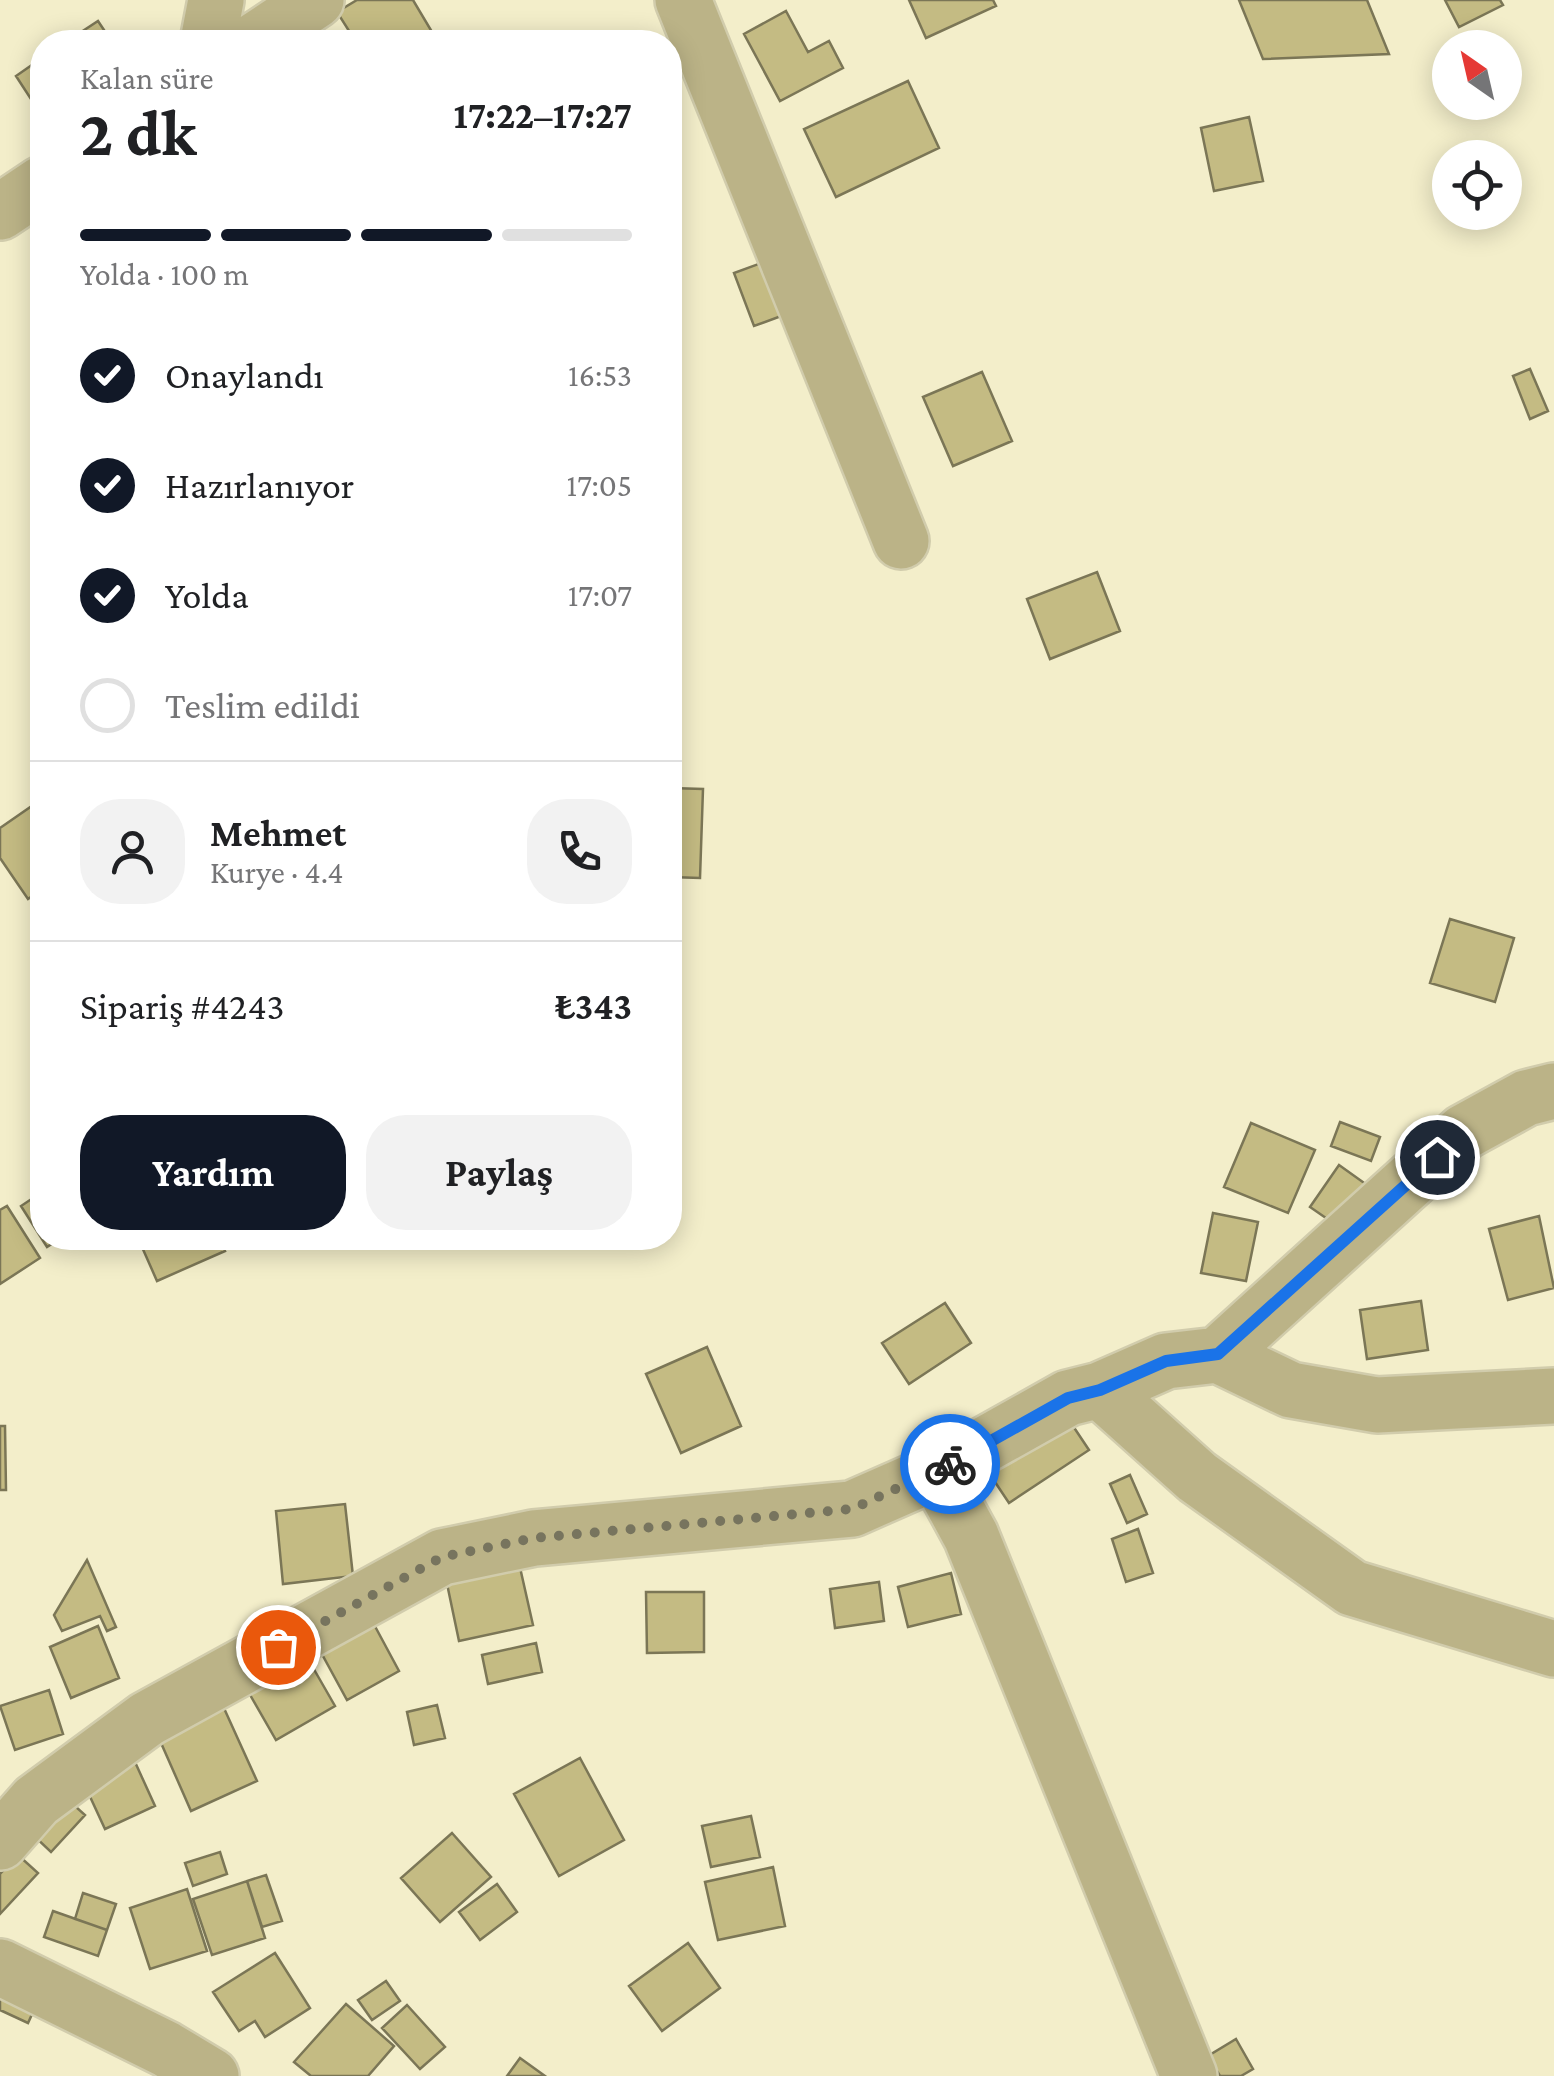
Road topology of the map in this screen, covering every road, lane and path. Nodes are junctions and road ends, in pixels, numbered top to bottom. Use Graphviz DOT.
graph roads {
  1 [pos="216,0"];
  2 [pos="316,0"];
  3 [pos="684,0"];
  4 [pos="210,30"];
  5 [pos="271,30"];
  6 [pos="30,192"];
  7 [pos="0,212"];
  8 [pos="901,541"];
  9 [pos="1554,1091"];
  10 [pos="1218,1354"];
  11 [pos="1100,1390"];
  12 [pos="1554,1396"];
  13 [pos="936,1472"];
  14 [pos="1554,1649"];
  15 [pos="0,1842"];
  16 [pos="0,1967"];
  17 [pos="211,2076"];
  18 [pos="1189,2076"];
  1 -- 4 [label="street"];
  2 -- 5 [label="street"];
  3 -- 8 [label="street"];
  6 -- 7 [label="street"];
  9 -- 10 [label="street"];
  10 -- 11 [label="street"];
  10 -- 12 [label="street"];
  11 -- 13 [label="street"];
  11 -- 14 [label="street"];
  13 -- 15 [label="street"];
  13 -- 18 [label="street"];
  16 -- 17 [label="street"];
}
